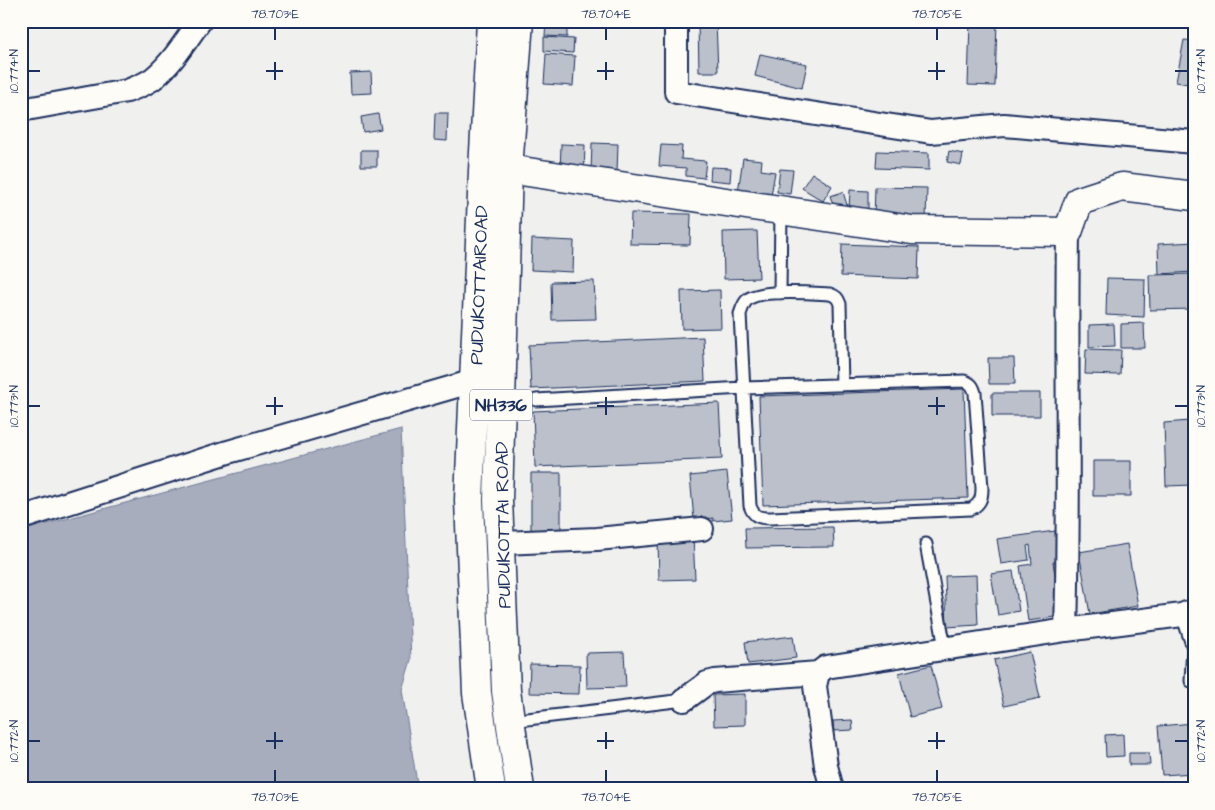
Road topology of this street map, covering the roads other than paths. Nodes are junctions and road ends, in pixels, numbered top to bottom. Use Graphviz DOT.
graph roads {
  1 [pos="200,21"];
  2 [pos="491,21"];
  3 [pos="520,21"];
  4 [pos="676,21"];
  5 [pos="21,110"];
  6 [pos="1194,142"];
  7 [pos="495,170"];
  8 [pos="1194,196"];
  9 [pos="781,210"];
  10 [pos="1068,232"];
  11 [pos="780,293"];
  12 [pos="842,385"];
  13 [pos="743,388"];
  14 [pos="473,392"];
  15 [pos="536,400"];
  16 [pos="501,404"];
  17 [pos="21,518"];
  18 [pos="702,529"];
  19 [pos="500,543"];
  20 [pos="926,544"];
  21 [pos="1188,612"];
  22 [pos="1066,630"];
  23 [pos="945,648"];
  24 [pos="818,673"];
  25 [pos="1191,681"];
  26 [pos="684,700"];
  27 [pos="511,722"];
  28 [pos="491,789"];
  29 [pos="520,789"];
  30 [pos="832,789"];
  1 -- 5 [label="street"];
  2 -- 7 [label="main road, PUDUKOTTAIROAD / NH336"];
  3 -- 7 [label="main road, PUDUKOTTAI ROAD / NH336"];
  4 -- 6 [label="street"];
  7 -- 9 [label="main road"];
  7 -- 14 [label="main road, PUDUKOTTAIROAD / NH336"];
  7 -- 16 [label="main road, PUDUKOTTAI ROAD / NH336"];
  8 -- 10 [label="main road"];
  9 -- 10 [label="main road"];
  9 -- 11 [label="lane"];
  10 -- 22 [label="street"];
  11 -- 12 [label="lane"];
  11 -- 13 [label="lane"];
  12 -- 13 [label="lane"];
  12 -- 13 [label="lane"];
  13 -- 15 [label="lane"];
  14 -- 16 [label="main road"];
  14 -- 17 [label="street"];
  14 -- 28 [label="main road, PUDUKOTTAIROAD / NH336"];
  16 -- 19 [label="main road, PUDUKOTTAI ROAD / NH336"];
  18 -- 19 [label="street"];
  19 -- 27 [label="main road, PUDUKOTTAI ROAD / NH336"];
  20 -- 23 [label="lane"];
  21 -- 22 [label="street"];
  21 -- 25 [label="lane"];
  22 -- 23 [label="street"];
  23 -- 24 [label="street"];
  24 -- 26 [label="street"];
  24 -- 30 [label="street"];
  26 -- 27 [label="lane"];
  27 -- 29 [label="main road, PUDUKOTTAI ROAD / NH336"];
}
